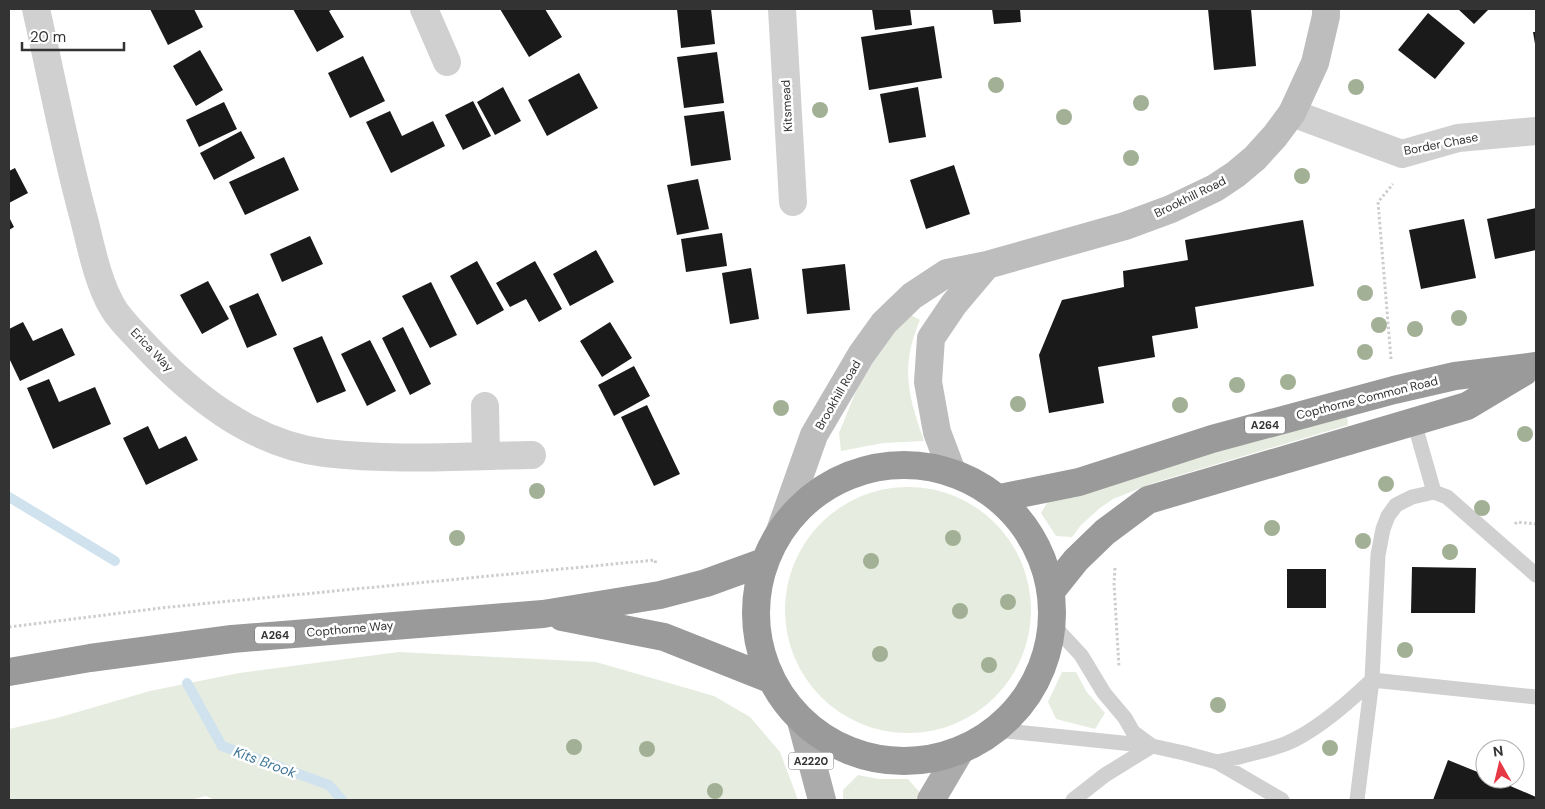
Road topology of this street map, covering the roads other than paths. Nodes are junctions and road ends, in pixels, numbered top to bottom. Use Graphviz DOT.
graph roads {
  1 [pos="36,9"];
  2 [pos="424,9"];
  3 [pos="782,9"];
  4 [pos="1330,11"];
  5 [pos="447,62"];
  6 [pos="1292,113"];
  7 [pos="1536,131"];
  8 [pos="793,202"];
  9 [pos="988,265"];
  10 [pos="1535,366"];
  11 [pos="485,406"];
  12 [pos="1414,422"];
  13 [pos="532,455"];
  14 [pos="486,456"];
  15 [pos="952,472"];
  16 [pos="1434,492"];
  17 [pos="1000,498"];
  18 [pos="780,530"];
  19 [pos="764,562"];
  20 [pos="1536,575"];
  21 [pos="1052,590"];
  22 [pos="543,614"];
  23 [pos="1053,625"];
  24 [pos="9,672"];
  25 [pos="770,679"];
  26 [pos="1372,680"];
  27 [pos="1536,697"];
  28 [pos="801,721"];
  29 [pos="997,730"];
  30 [pos="1152,746"];
  31 [pos="960,751"];
  32 [pos="1218,762"];
  33 [pos="822,800"];
  34 [pos="931,800"];
  35 [pos="1073,800"];
  36 [pos="1282,800"];
  37 [pos="1357,800"];
  1 -- 14 [label="street, Erica Way"];
  2 -- 5 [label="street"];
  3 -- 8 [label="street, Kitsmead"];
  4 -- 6 [label="street, Brookhill Road"];
  6 -- 7 [label="street, Border Chase"];
  6 -- 9 [label="street, Brookhill Road"];
  9 -- 15 [label="street"];
  9 -- 18 [label="street, Brookhill Road"];
  10 -- 12 [label="highway, Copthorne Common Road / A264"];
  10 -- 17 [label="highway, Copthorne Common Road / A264"];
  11 -- 14 [label="street"];
  12 -- 16 [label="lane"];
  12 -- 21 [label="highway, Copthorne Common Road / A264"];
  13 -- 14 [label="street, Erica Way"];
  15 -- 17 [label="highway"];
  15 -- 18 [label="highway"];
  16 -- 20 [label="lane"];
  16 -- 26 [label="lane"];
  17 -- 21 [label="highway"];
  18 -- 19 [label="highway"];
  19 -- 22 [label="highway, Copthorne Way / A264"];
  19 -- 25 [label="highway"];
  21 -- 23 [label="highway"];
  22 -- 24 [label="highway, Copthorne Way / A264"];
  22 -- 25 [label="highway, Copthorne Way / A264"];
  23 -- 29 [label="highway"];
  23 -- 30 [label="lane"];
  25 -- 28 [label="highway"];
  26 -- 27 [label="lane"];
  26 -- 32 [label="lane"];
  26 -- 37 [label="lane"];
  28 -- 31 [label="highway"];
  28 -- 33 [label="main road, A2220"];
  29 -- 30 [label="lane"];
  29 -- 31 [label="highway"];
  30 -- 32 [label="lane"];
  30 -- 35 [label="lane"];
  31 -- 34 [label="main road"];
  32 -- 36 [label="lane"];
}
